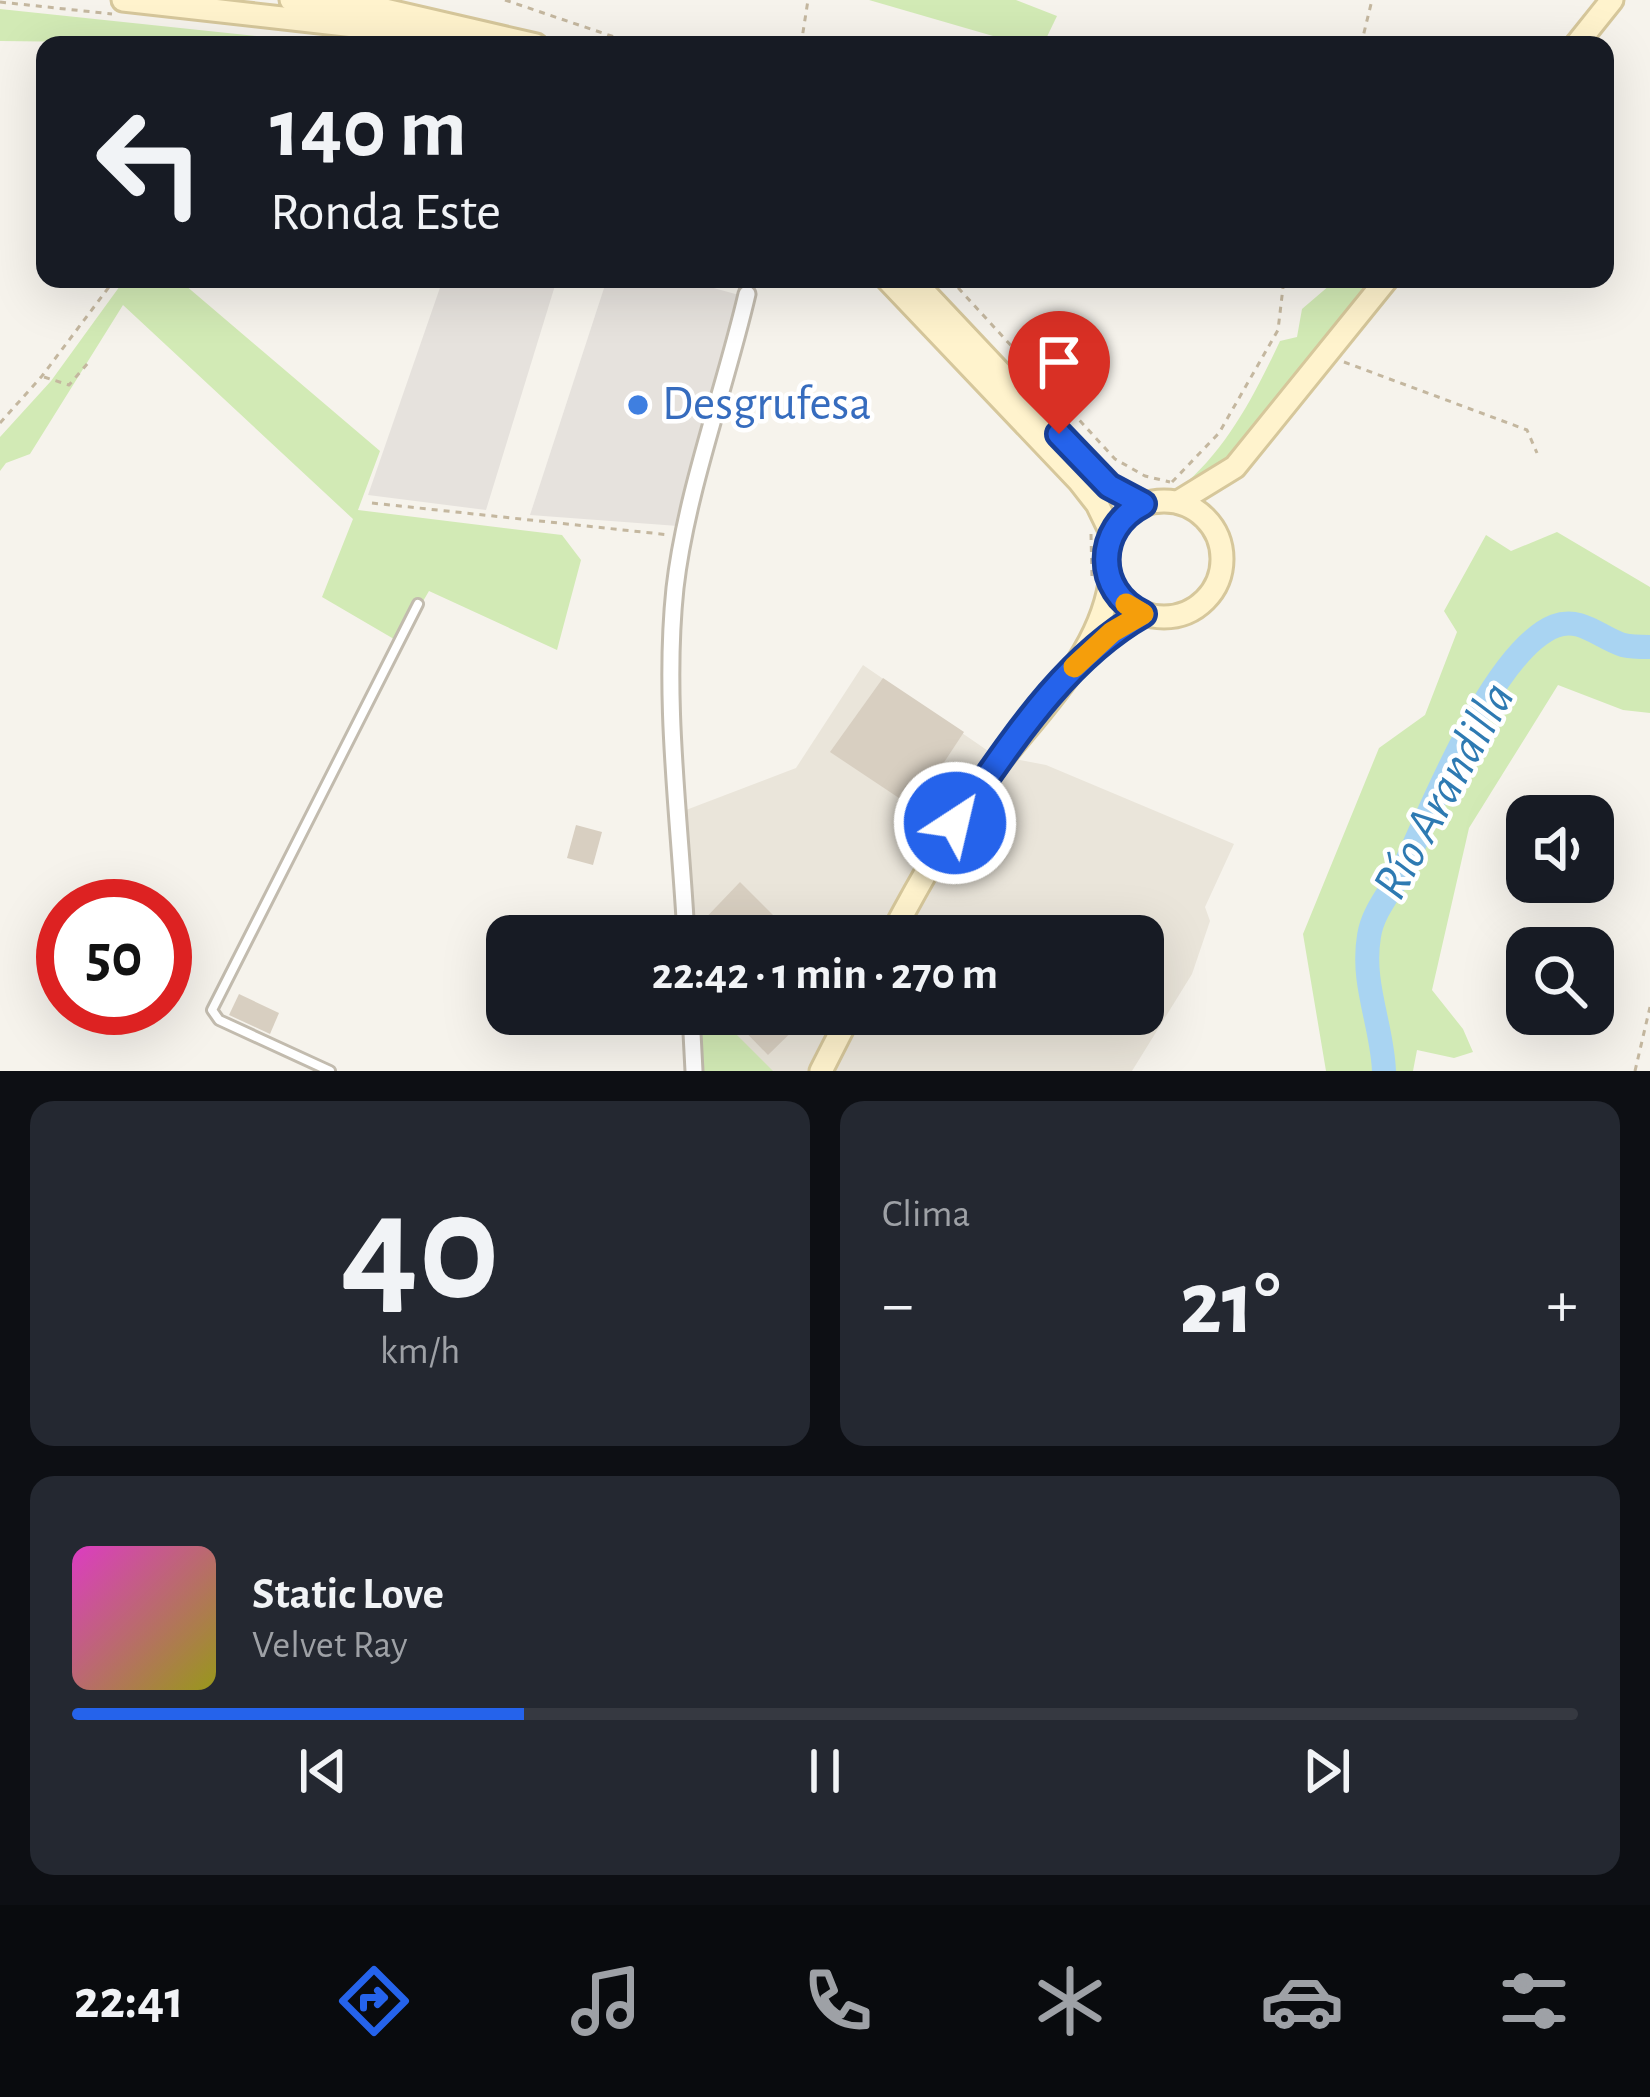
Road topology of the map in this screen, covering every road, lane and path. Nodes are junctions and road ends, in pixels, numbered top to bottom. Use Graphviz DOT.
graph roads {
  1 [pos="123,0"];
  2 [pos="291,0"];
  3 [pos="505,0"];
  4 [pos="808,0"];
  5 [pos="1372,0"];
  6 [pos="1612,0"];
  7 [pos="419,36"];
  8 [pos="497,36"];
  9 [pos="611,36"];
  10 [pos="802,36"];
  11 [pos="1363,36"];
  12 [pos="1583,36"];
  13 [pos="108,288"];
  14 [pos="896,288"];
  15 [pos="920,288"];
  16 [pos="958,288"];
  17 [pos="1283,288"];
  18 [pos="1380,288"];
  19 [pos="747,294"];
  20 [pos="1326,354"];
  21 [pos="88,363"];
  22 [pos="42,376"];
  23 [pos="0,423"];
  24 [pos="1537,453"];
  25 [pos="1235,467"];
  26 [pos="1174,492"];
  27 [pos="372,503"];
  28 [pos="1143,504"];
  29 [pos="1088,518"];
  30 [pos="1214,528"];
  31 [pos="1111,533"];
  32 [pos="684,536"];
  33 [pos="1110,588"];
  34 [pos="418,604"];
  35 [pos="1143,614"];
  36 [pos="1079,660"];
  37 [pos="685,915"];
  38 [pos="903,915"];
  39 [pos="1650,1007"];
  40 [pos="692,1035"];
  41 [pos="839,1035"];
  42 [pos="330,1071"];
  43 [pos="694,1071"];
  44 [pos="820,1071"];
  45 [pos="1634,1071"];
  1 -- 7 [label="main road"];
  2 -- 8 [label="main road"];
  3 -- 9 [label="path"];
  4 -- 10 [label="path"];
  5 -- 11 [label="path"];
  6 -- 12 [label="main road"];
  13 -- 22 [label="path"];
  14 -- 31 [label="main road"];
  15 -- 28 [label="main road"];
  16 -- 26 [label="path"];
  17 -- 26 [label="path"];
  18 -- 20 [label="main road"];
  19 -- 32 [label="street"];
  20 -- 24 [label="path"];
  20 -- 25 [label="main road"];
  21 -- 22 [label="path"];
  22 -- 23 [label="path"];
  25 -- 26 [label="main road"];
  25 -- 30 [label="main road"];
  26 -- 28 [label="main road"];
  26 -- 30 [label="main road"];
  27 -- 32 [label="path"];
  28 -- 31 [label="main road"];
  29 -- 33 [label="path"];
  30 -- 35 [label="main road"];
  31 -- 33 [label="main road"];
  32 -- 37 [label="street"];
  33 -- 35 [label="main road"];
  33 -- 36 [label="main road"];
  34 -- 42 [label="lane"];
  35 -- 36 [label="main road"];
  36 -- 38 [label="main road"];
  39 -- 45 [label="path"];
  40 -- 43 [label="street"];
  41 -- 44 [label="main road"];
}
